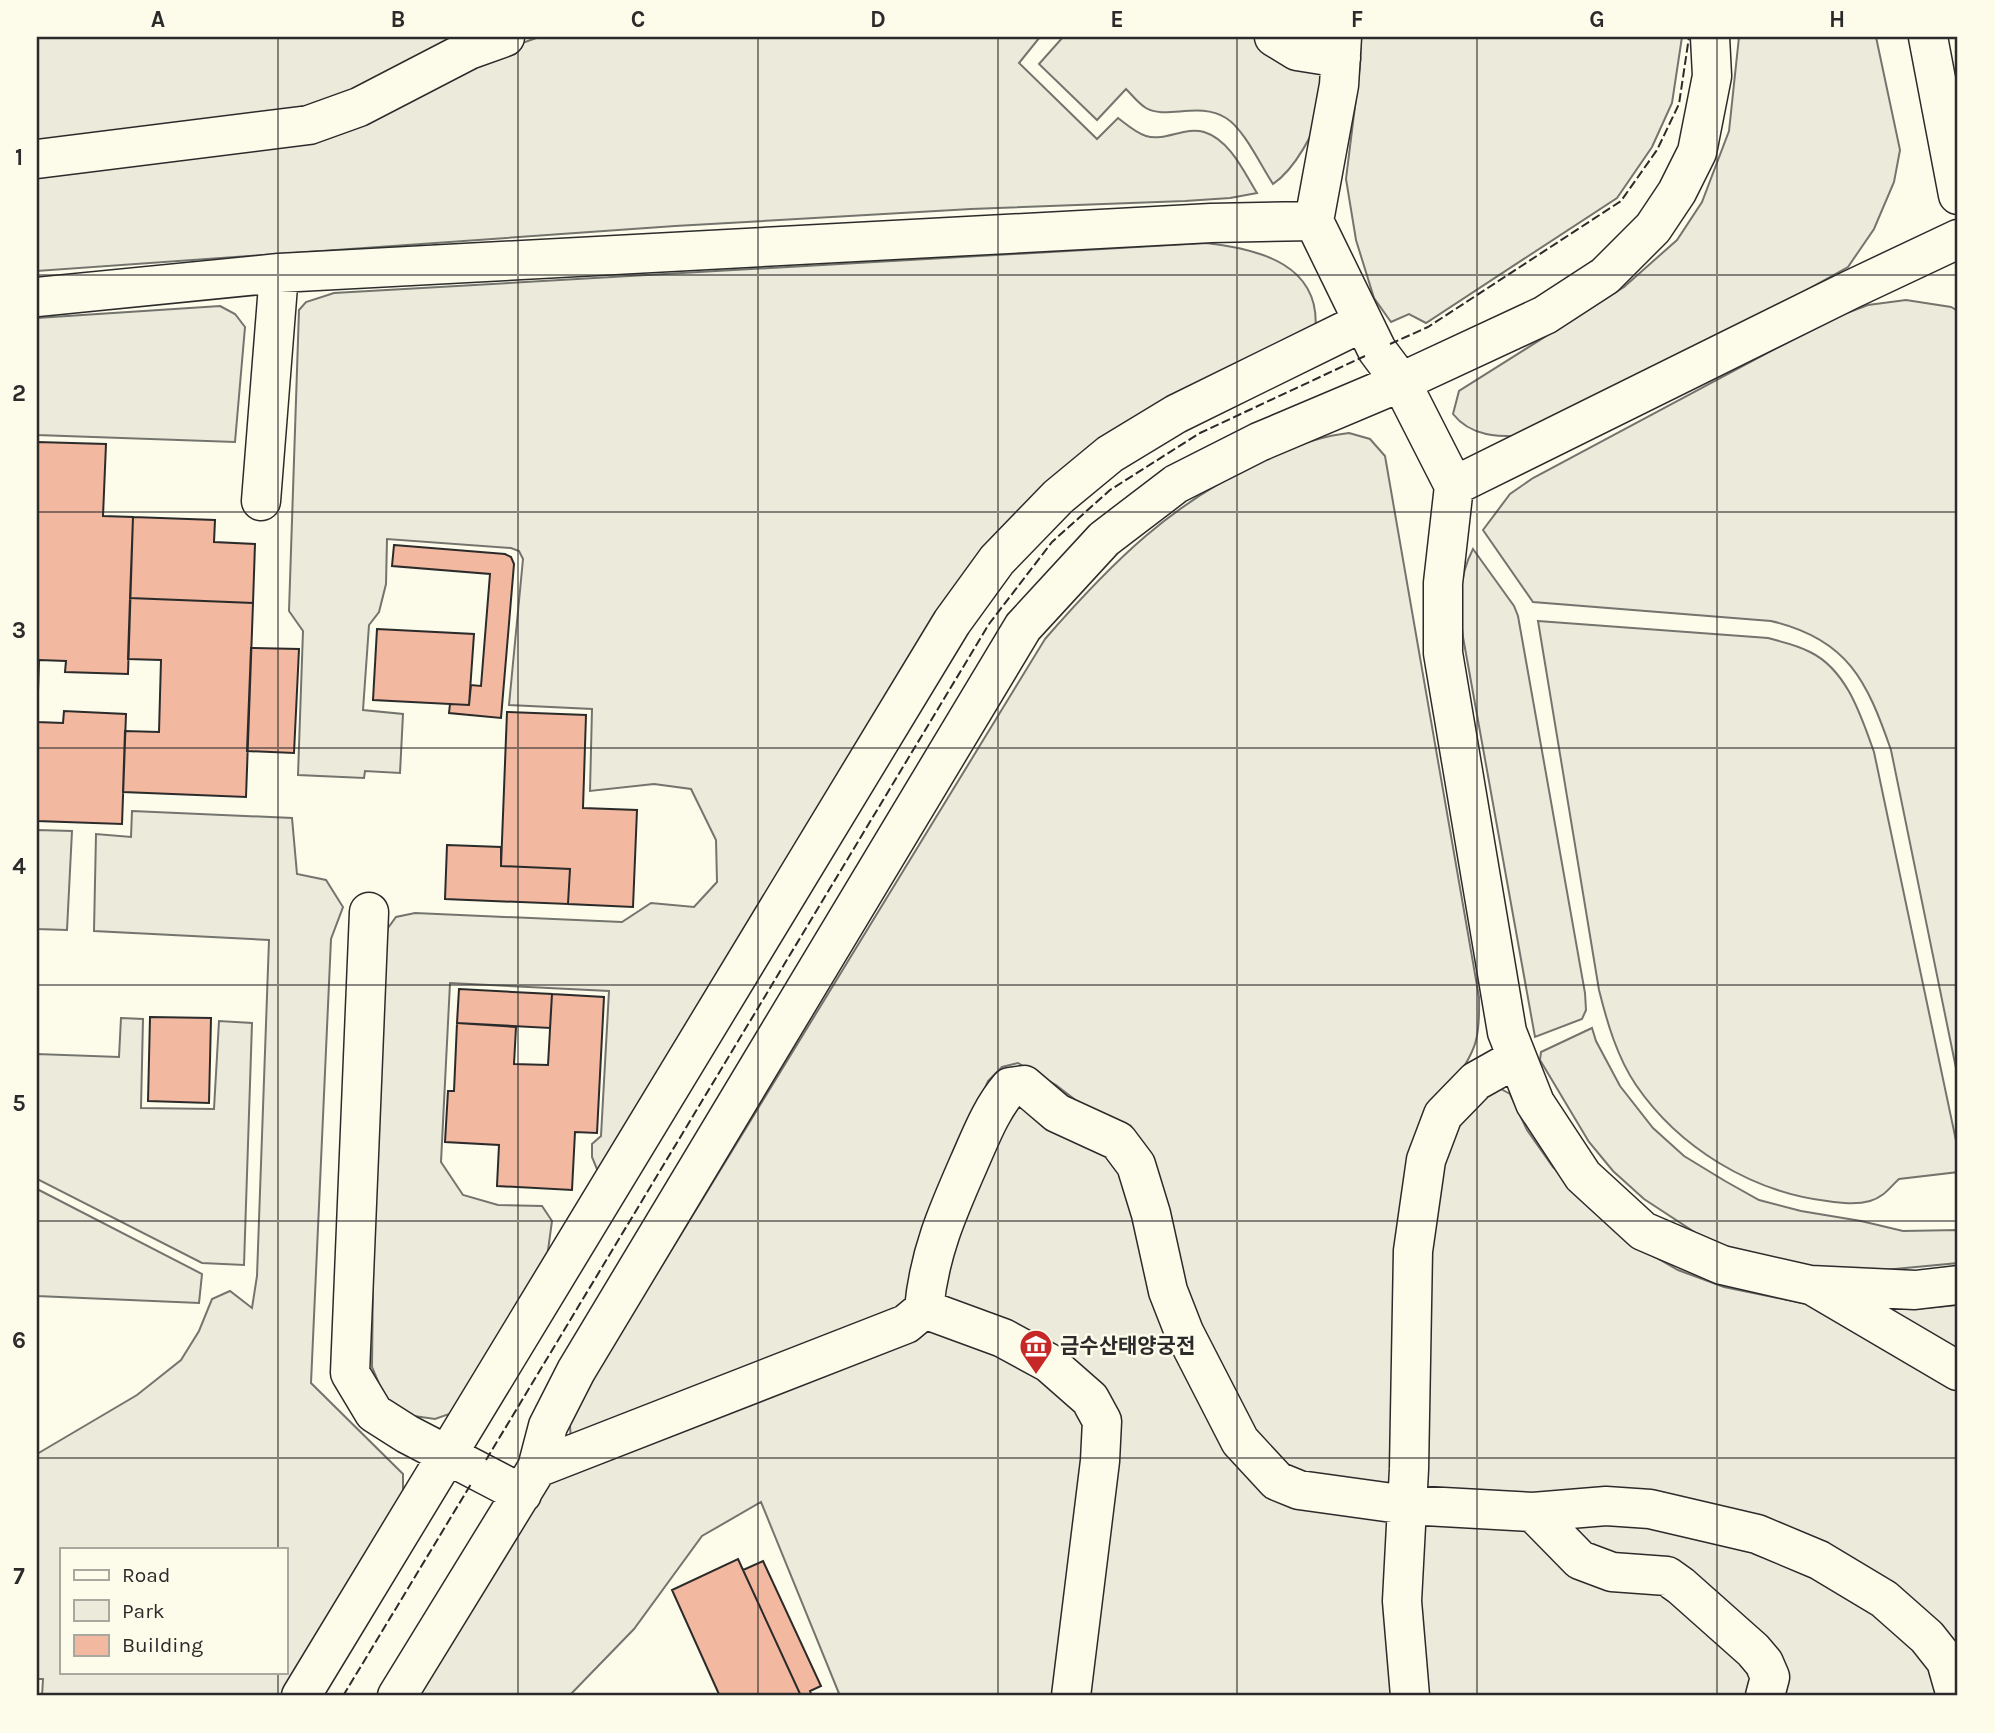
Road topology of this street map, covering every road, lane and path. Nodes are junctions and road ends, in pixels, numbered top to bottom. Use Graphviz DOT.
graph roads {
  1 [pos="505,37"];
  2 [pos="1273,37"];
  3 [pos="1710,37"];
  4 [pos="1928,37"];
  5 [pos="1342,47"];
  6 [pos="37,159"];
  7 [pos="1958,195"];
  8 [pos="1314,220"];
  9 [pos="1958,239"];
  10 [pos="279,273"];
  11 [pos="37,297"];
  12 [pos="1363,322"];
  13 [pos="1401,382"];
  14 [pos="1454,486"];
  15 [pos="261,501"];
  16 [pos="369,912"];
  17 [pos="1517,1058"];
  18 [pos="1958,1284"];
  19 [pos="1810,1285"];
  20 [pos="924,1309"];
  21 [pos="1958,1371"];
  22 [pos="448,1456"];
  23 [pos="529,1481"];
  24 [pos="1408,1505"];
  25 [pos="1533,1512"];
  26 [pos="301,1696"];
  27 [pos="397,1696"];
  28 [pos="1071,1696"];
  29 [pos="1410,1696"];
  30 [pos="1765,1696"];
  31 [pos="1956,1696"];
  1 -- 6 [label="street"];
  2 -- 5 [label="street"];
  3 -- 13 [label="street"];
  4 -- 7 [label="street"];
  5 -- 8 [label="street"];
  8 -- 10 [label="street"];
  8 -- 12 [label="street"];
  9 -- 14 [label="street"];
  10 -- 11 [label="street"];
  10 -- 15 [label="street"];
  12 -- 13 [label="street"];
  12 -- 22 [label="street"];
  13 -- 14 [label="street"];
  13 -- 23 [label="street"];
  14 -- 17 [label="street"];
  16 -- 22 [label="street"];
  17 -- 19 [label="street"];
  17 -- 24 [label="street"];
  18 -- 19 [label="street"];
  19 -- 21 [label="street"];
  20 -- 23 [label="street"];
  20 -- 24 [label="street"];
  20 -- 28 [label="street"];
  22 -- 23 [label="street"];
  22 -- 26 [label="street"];
  23 -- 27 [label="street"];
  24 -- 25 [label="street"];
  24 -- 29 [label="street"];
  25 -- 30 [label="street"];
  25 -- 31 [label="street"];
}
